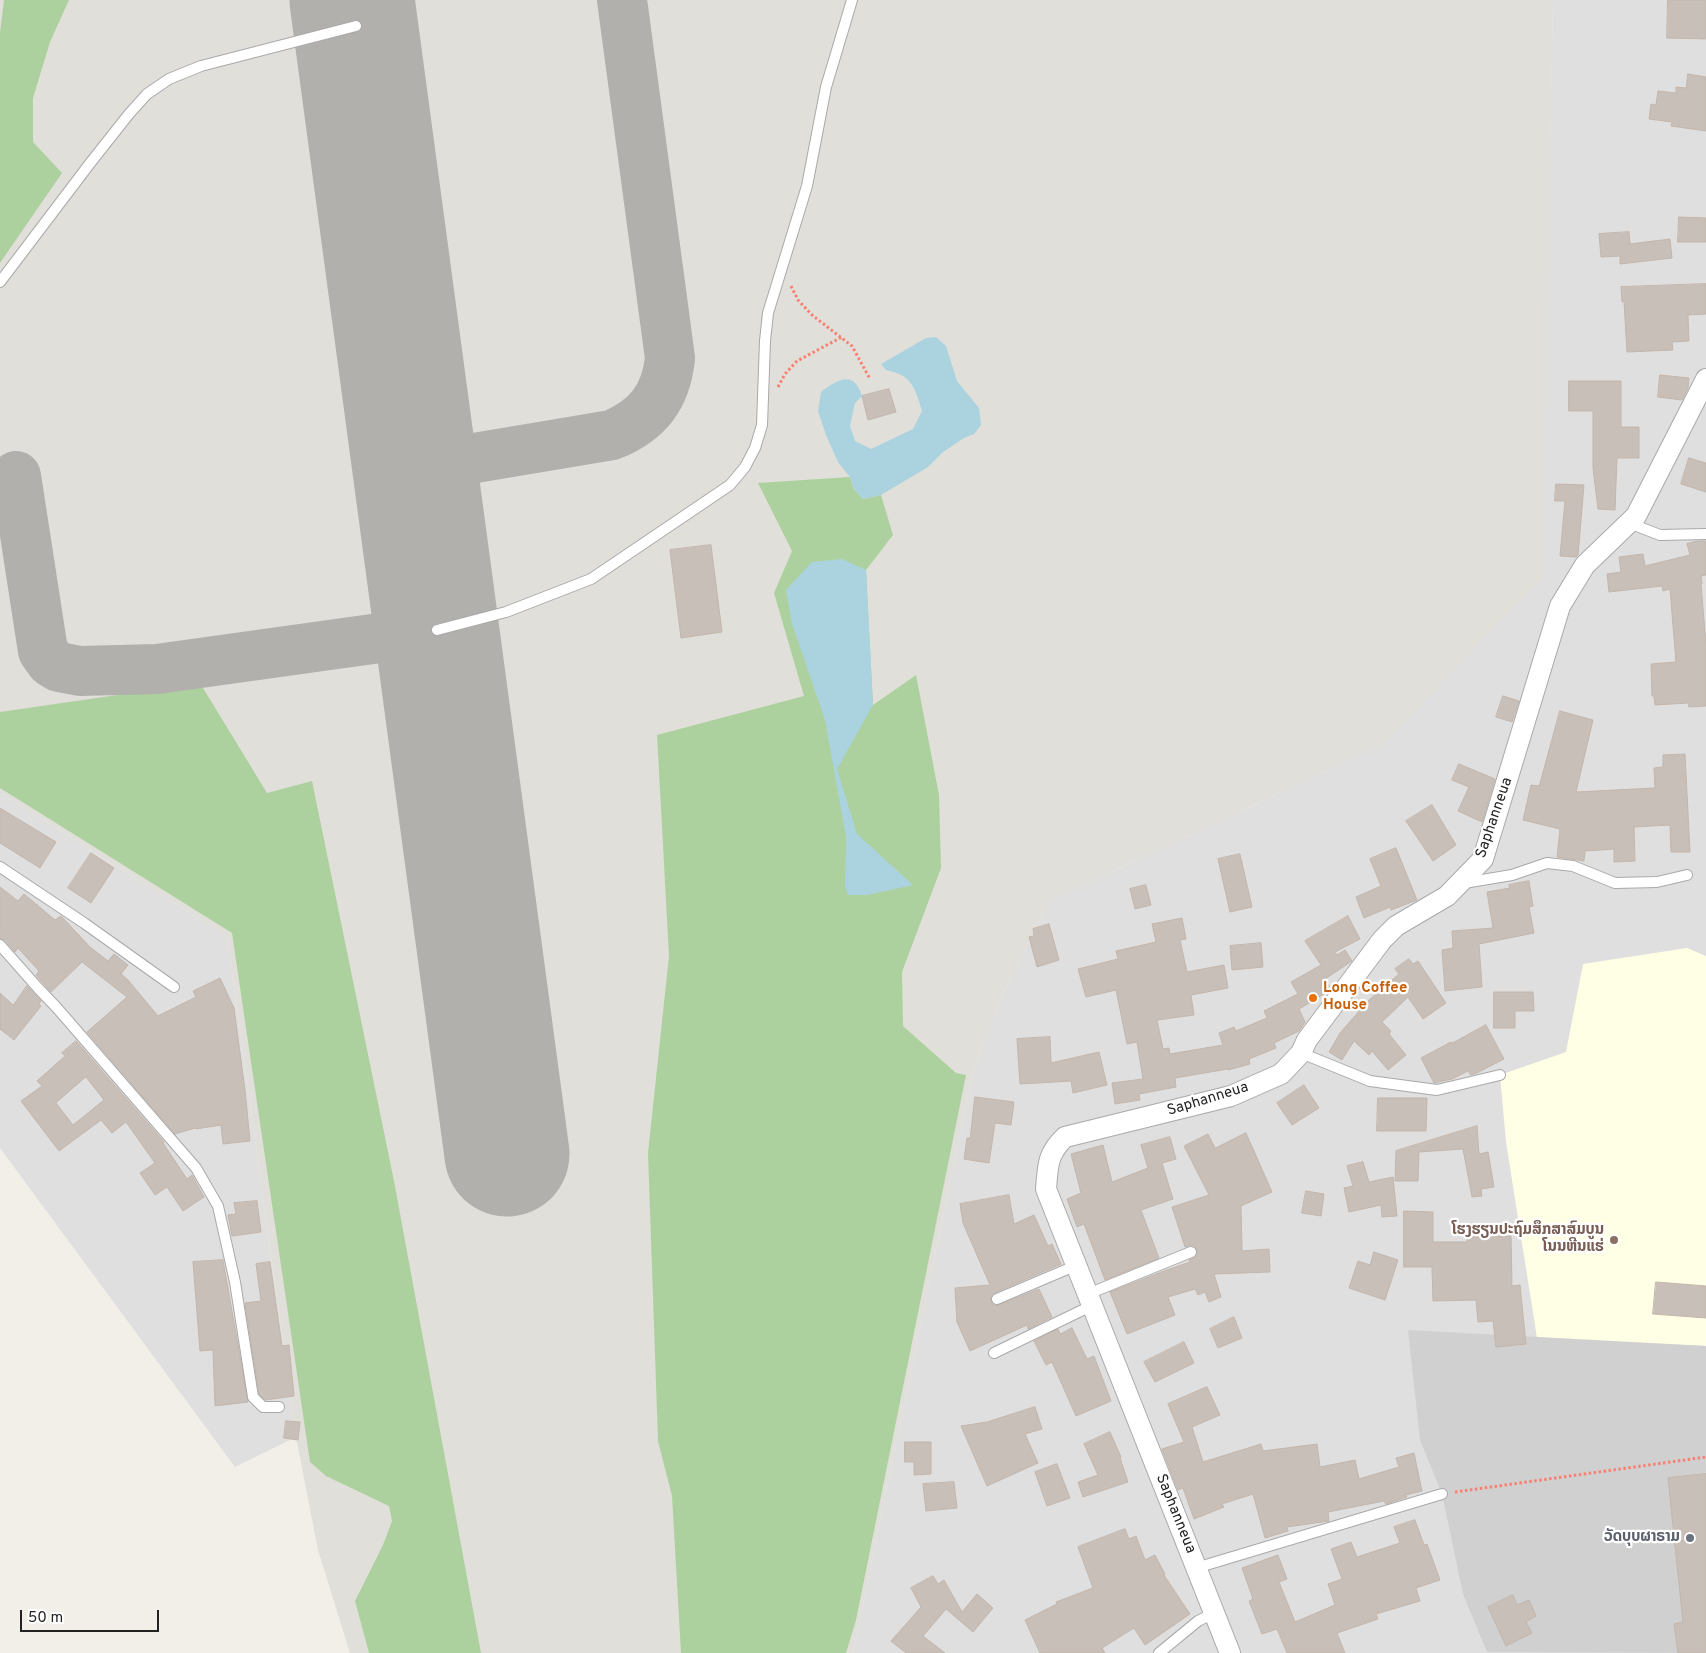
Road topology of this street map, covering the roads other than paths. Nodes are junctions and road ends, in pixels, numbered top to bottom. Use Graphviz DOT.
graph roads {
  1 [pos="852,0"];
  2 [pos="356,26"];
  3 [pos="0,282"];
  4 [pos="1706,379"];
  5 [pos="1629,522"];
  6 [pos="1706,534"];
  7 [pos="437,630"];
  8 [pos="0,867"];
  9 [pos="1687,875"];
  10 [pos="1460,884"];
  11 [pos="0,946"];
  12 [pos="174,987"];
  13 [pos="1301,1053"];
  14 [pos="1500,1075"];
  15 [pos="1191,1252"];
  16 [pos="1077,1265"];
  17 [pos="997,1299"];
  18 [pos="1090,1300"];
  19 [pos="994,1354"];
  20 [pos="279,1407"];
  21 [pos="1442,1494"];
  22 [pos="1196,1568"];
  23 [pos="1214,1613"];
  24 [pos="1159,1653"];
  25 [pos="1230,1653"];
  1 -- 7 [label="lane"];
  2 -- 3 [label="lane"];
  4 -- 5 [label="street, Saphanneua"];
  5 -- 6 [label="lane"];
  5 -- 10 [label="street, Saphanneua"];
  8 -- 12 [label="lane"];
  9 -- 10 [label="lane"];
  10 -- 13 [label="street, Saphanneua"];
  11 -- 20 [label="lane"];
  13 -- 14 [label="lane"];
  13 -- 16 [label="street, Saphanneua"];
  15 -- 18 [label="lane"];
  16 -- 17 [label="lane"];
  16 -- 18 [label="street, Saphanneua"];
  18 -- 19 [label="lane"];
  18 -- 22 [label="street, Saphanneua"];
  21 -- 22 [label="lane"];
  22 -- 23 [label="street, Saphanneua"];
  23 -- 24 [label="lane"];
  23 -- 25 [label="street, Saphanneua"];
}
